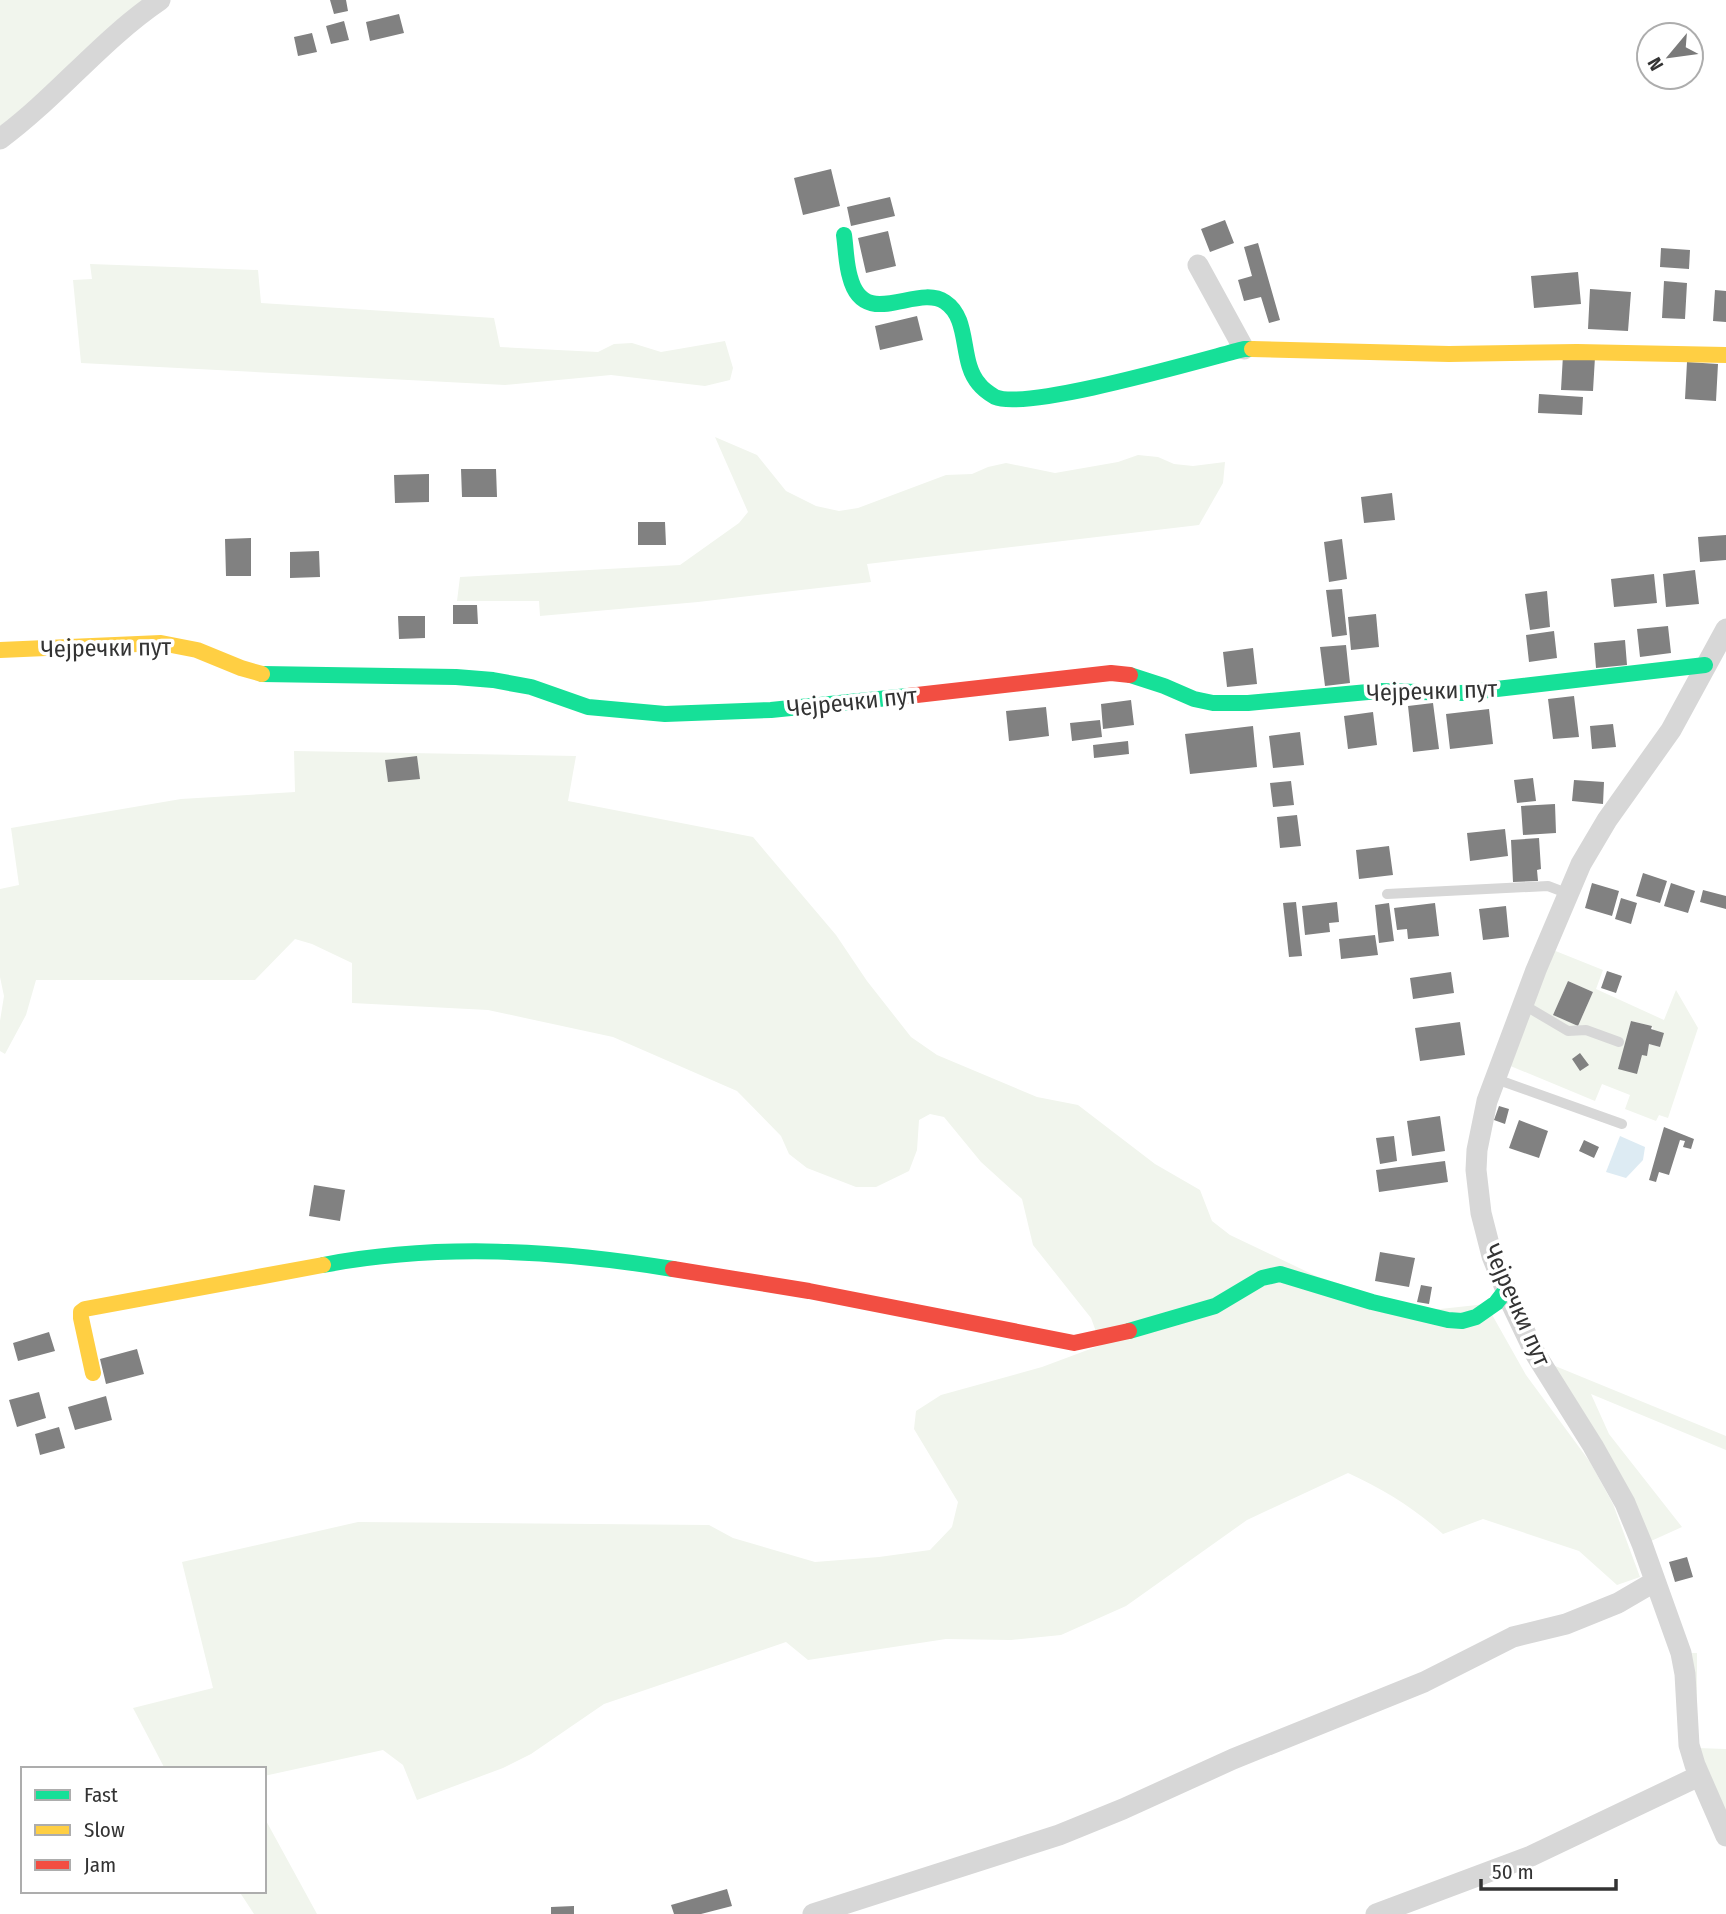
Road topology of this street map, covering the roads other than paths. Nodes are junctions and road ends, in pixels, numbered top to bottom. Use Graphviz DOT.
graph roads {
  1 [pos="160,0"];
  2 [pos="0,139"];
  3 [pos="844,235"];
  4 [pos="1198,265"];
  5 [pos="1244,349"];
  6 [pos="1726,355"];
  7 [pos="1726,629"];
  8 [pos="0,650"];
  9 [pos="1705,665"];
  10 [pos="1387,894"];
  11 [pos="1569,894"];
  12 [pos="1524,1005"];
  13 [pos="1619,1042"];
  14 [pos="1496,1079"];
  15 [pos="1622,1124"];
  16 [pos="1506,1290"];
  17 [pos="93,1373"];
  18 [pos="1654,1582"];
  19 [pos="1699,1776"];
  20 [pos="1726,1836"];
  21 [pos="813,1914"];
  22 [pos="1376,1914"];
  1 -- 2 [label="street"];
  3 -- 5 [label="street"];
  4 -- 5 [label="street"];
  5 -- 6 [label="street"];
  7 -- 9 [label="street, Чејречки пут"];
  8 -- 9 [label="street, Чејречки пут"];
  9 -- 11 [label="street, Чејречки пут"];
  10 -- 11 [label="lane"];
  11 -- 12 [label="street, Чејречки пут"];
  12 -- 13 [label="lane"];
  12 -- 14 [label="street, Чејречки пут"];
  14 -- 15 [label="lane"];
  14 -- 16 [label="street, Чејречки пут"];
  16 -- 17 [label="street"];
  16 -- 18 [label="street, Чејречки пут"];
  18 -- 19 [label="street, Чејречки пут"];
  18 -- 21 [label="street"];
  19 -- 20 [label="street, Чејречки пут"];
  19 -- 22 [label="street"];
}
